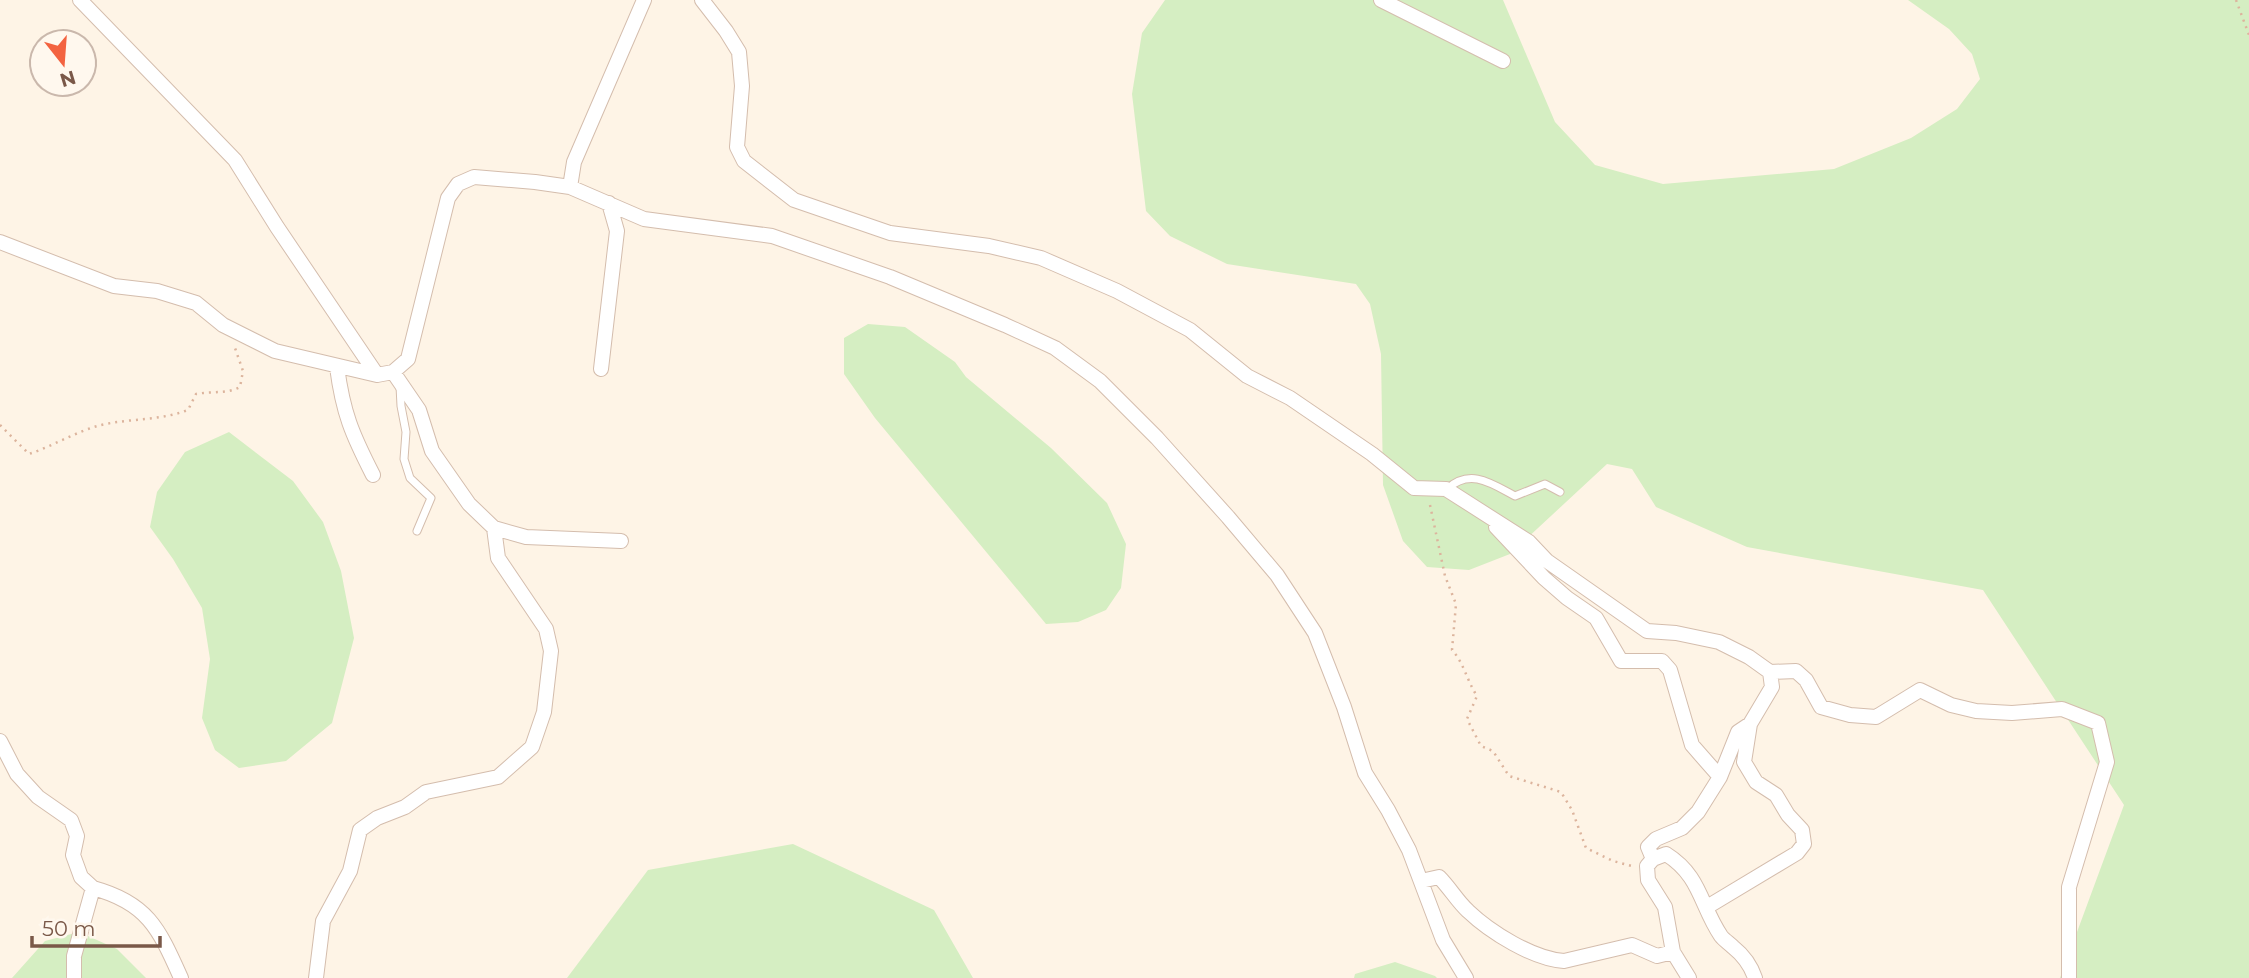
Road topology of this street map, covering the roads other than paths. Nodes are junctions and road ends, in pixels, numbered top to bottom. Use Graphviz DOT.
graph roads {
  1 [pos="80,0"];
  2 [pos="644,0"];
  3 [pos="702,0"];
  4 [pos="1381,0"];
  5 [pos="1503,61"];
  6 [pos="570,187"];
  7 [pos="609,203"];
  8 [pos="0,242"];
  9 [pos="337,367"];
  10 [pos="601,369"];
  11 [pos="377,375"];
  12 [pos="397,377"];
  13 [pos="373,475"];
  14 [pos="1446,489"];
  15 [pos="1560,492"];
  16 [pos="1489,517"];
  17 [pos="494,528"];
  18 [pos="417,531"];
  19 [pos="621,541"];
  20 [pos="1770,672"];
  21 [pos="1750,724"];
  22 [pos="0,741"];
  23 [pos="1720,777"];
  24 [pos="1650,865"];
  25 [pos="1421,881"];
  26 [pos="93,888"];
  27 [pos="1707,907"];
  28 [pos="1673,952"];
  29 [pos="74,978"];
  30 [pos="181,978"];
  31 [pos="316,978"];
  32 [pos="1466,978"];
  33 [pos="1689,978"];
  34 [pos="1755,978"];
  35 [pos="2069,978"];
  1 -- 11 [label="street"];
  2 -- 6 [label="street"];
  3 -- 14 [label="street"];
  4 -- 5 [label="street"];
  6 -- 7 [label="street"];
  6 -- 12 [label="street"];
  7 -- 10 [label="street"];
  7 -- 25 [label="street"];
  8 -- 9 [label="street"];
  9 -- 11 [label="street"];
  9 -- 13 [label="street"];
  11 -- 12 [label="street"];
  12 -- 17 [label="street"];
  12 -- 18 [label="lane"];
  14 -- 15 [label="lane"];
  14 -- 16 [label="street"];
  16 -- 20 [label="street"];
  16 -- 23 [label="street"];
  17 -- 19 [label="street"];
  17 -- 31 [label="street"];
  20 -- 21 [label="street"];
  20 -- 35 [label="street"];
  21 -- 23 [label="street"];
  21 -- 27 [label="street"];
  22 -- 26 [label="street"];
  23 -- 24 [label="street"];
  24 -- 27 [label="street"];
  24 -- 28 [label="street"];
  25 -- 28 [label="street"];
  25 -- 32 [label="street"];
  26 -- 29 [label="street"];
  26 -- 30 [label="street"];
  27 -- 34 [label="street"];
  28 -- 33 [label="street"];
}
